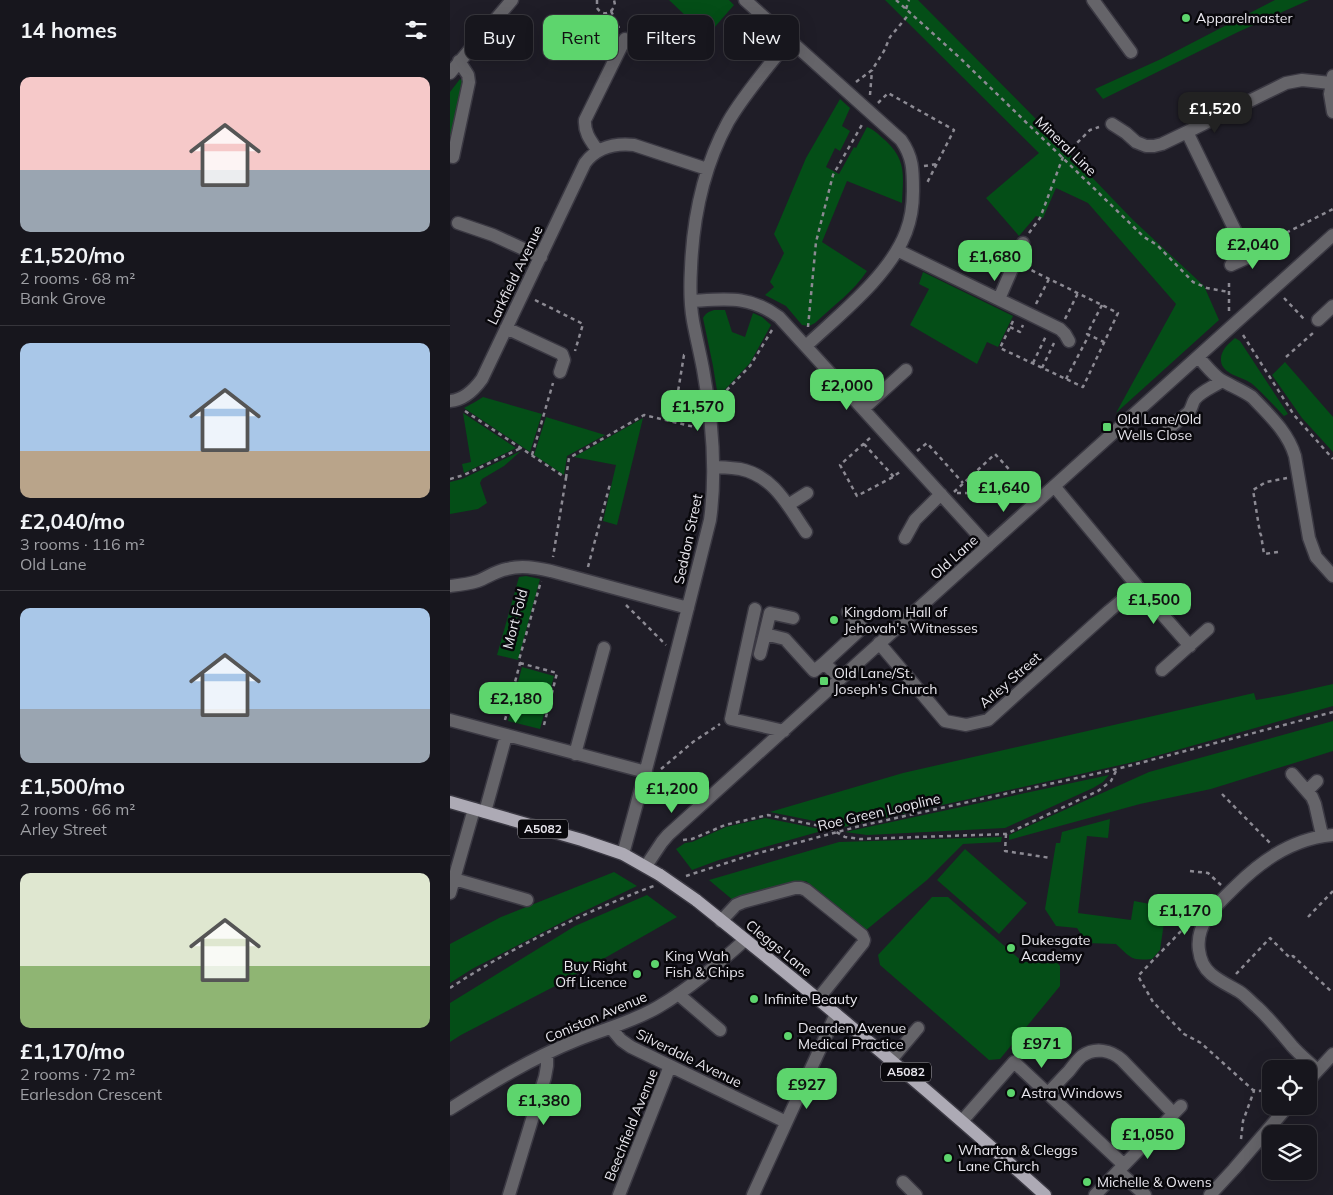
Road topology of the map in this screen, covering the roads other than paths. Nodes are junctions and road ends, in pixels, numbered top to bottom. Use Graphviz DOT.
graph roads {
  1 [pos="512,0"];
  2 [pos="744,0"];
  3 [pos="1093,0"];
  4 [pos="761,15"];
  5 [pos="625,40"];
  6 [pos="799,49"];
  7 [pos="1130,52"];
  8 [pos="774,60"];
  9 [pos="459,61"];
  10 [pos="450,73"];
  11 [pos="1332,79"];
  12 [pos="1333,112"];
  13 [pos="1112,124"];
  14 [pos="1187,132"];
  15 [pos="453,149"];
  16 [pos="598,151"];
  17 [pos="707,169"];
  18 [pos="458,223"];
  19 [pos="1333,236"];
  20 [pos="1023,243"];
  21 [pos="897,250"];
  22 [pos="1264,250"];
  23 [pos="541,257"];
  24 [pos="1248,257"];
  25 [pos="1231,265"];
  26 [pos="999,299"];
  27 [pos="691,302"];
  28 [pos="1333,306"];
  29 [pos="1314,323"];
  30 [pos="506,328"];
  31 [pos="1069,341"];
  32 [pos="806,346"];
  33 [pos="1198,357"];
  34 [pos="906,370"];
  35 [pos="560,372"];
  36 [pos="1222,381"];
  37 [pos="453,401"];
  38 [pos="863,409"];
  39 [pos="1169,428"];
  40 [pos="713,467"];
  41 [pos="1054,486"];
  42 [pos="807,493"];
  43 [pos="941,494"];
  44 [pos="788,505"];
  45 [pos="806,532"];
  46 [pos="905,538"];
  47 [pos="988,546"];
  48 [pos="1333,576"];
  49 [pos="450,586"];
  50 [pos="1138,587"];
  51 [pos="688,608"];
  52 [pos="755,609"];
  53 [pos="848,612"];
  54 [pos="794,618"];
  55 [pos="1208,629"];
  56 [pos="765,634"];
  57 [pos="879,644"];
  58 [pos="1190,646"];
  59 [pos="604,648"];
  60 [pos="760,654"];
  61 [pos="824,663"];
  62 [pos="1162,670"];
  63 [pos="840,678"];
  64 [pos="450,720"];
  65 [pos="784,731"];
  66 [pos="504,735"];
  67 [pos="575,754"];
  68 [pos="1292,774"];
  69 [pos="644,779"];
  70 [pos="1317,781"];
  71 [pos="1307,791"];
  72 [pos="450,802"];
  73 [pos="480,811"];
  74 [pos="1328,835"];
  75 [pos="622,854"];
  76 [pos="646,866"];
  77 [pos="451,888"];
  78 [pos="527,900"];
  79 [pos="717,917"];
  80 [pos="745,940"];
  81 [pos="678,994"];
  82 [pos="818,999"];
  83 [pos="836,1014"];
  84 [pos="611,1028"];
  85 [pos="918,1028"];
  86 [pos="720,1030"];
  87 [pos="547,1054"];
  88 [pos="1333,1054"];
  89 [pos="891,1060"];
  90 [pos="1302,1060"];
  91 [pos="670,1066"];
  92 [pos="1317,1071"];
  93 [pos="1047,1094"];
  94 [pos="450,1109"];
  95 [pos="1280,1115"];
  96 [pos="962,1121"];
  97 [pos="786,1122"];
  98 [pos="1121,1168"];
  99 [pos="903,1182"];
  100 [pos="509,1195"];
  101 [pos="619,1195"];
  102 [pos="753,1195"];
  103 [pos="916,1195"];
  104 [pos="1045,1195"];
  105 [pos="1095,1195"];
  106 [pos="1145,1195"];
  107 [pos="1210,1195"];
  1 -- 9 [label="street"];
  2 -- 4 [label="street"];
  3 -- 7 [label="street"];
  5 -- 16 [label="street"];
  6 -- 21 [label="street"];
  8 -- 17 [label="street, Seddon Street"];
  9 -- 10 [label="street"];
  9 -- 15 [label="street"];
  11 -- 12 [label="street"];
  11 -- 14 [label="street"];
  13 -- 14 [label="street"];
  14 -- 24 [label="street"];
  16 -- 17 [label="street"];
  16 -- 23 [label="street, Larkfield Avenue"];
  17 -- 27 [label="street, Seddon Street"];
  18 -- 23 [label="street"];
  19 -- 33 [label="street, Old Lane"];
  20 -- 26 [label="street"];
  21 -- 26 [label="street"];
  21 -- 32 [label="street"];
  22 -- 24 [label="street"];
  23 -- 30 [label="street, Larkfield Avenue"];
  24 -- 25 [label="street"];
  26 -- 31 [label="street"];
  27 -- 32 [label="street"];
  27 -- 40 [label="street, Seddon Street"];
  28 -- 29 [label="street"];
  30 -- 35 [label="street"];
  30 -- 37 [label="street, Larkfield Avenue"];
  32 -- 38 [label="street"];
  33 -- 36 [label="street"];
  33 -- 41 [label="street, Old Lane"];
  34 -- 38 [label="street"];
  36 -- 39 [label="street"];
  36 -- 48 [label="street"];
  38 -- 43 [label="street"];
  40 -- 44 [label="street"];
  40 -- 51 [label="street, Seddon Street"];
  41 -- 47 [label="street, Old Lane"];
  41 -- 50 [label="street"];
  42 -- 44 [label="street"];
  43 -- 46 [label="street"];
  43 -- 47 [label="street"];
  44 -- 45 [label="street"];
  47 -- 57 [label="street, Old Lane"];
  49 -- 51 [label="street"];
  50 -- 57 [label="street, Arley Street"];
  50 -- 58 [label="street"];
  51 -- 69 [label="street, Seddon Street"];
  52 -- 65 [label="street"];
  53 -- 61 [label="street"];
  54 -- 56 [label="street"];
  55 -- 58 [label="street"];
  56 -- 60 [label="street"];
  56 -- 61 [label="street"];
  57 -- 63 [label="street, Old Lane"];
  58 -- 62 [label="street"];
  59 -- 67 [label="street"];
  61 -- 63 [label="street"];
  63 -- 65 [label="street, Old Lane"];
  64 -- 66 [label="street"];
  65 -- 76 [label="street, Old Lane"];
  66 -- 67 [label="street"];
  66 -- 73 [label="street"];
  67 -- 69 [label="street"];
  68 -- 71 [label="street"];
  69 -- 75 [label="street, Seddon Street"];
  70 -- 71 [label="street"];
  71 -- 74 [label="street"];
  72 -- 73 [label="main road, Cleggs Lane / A5082"];
  73 -- 75 [label="main road, Cleggs Lane / A5082"];
  73 -- 77 [label="street"];
  74 -- 90 [label="street"];
  75 -- 76 [label="main road, Cleggs Lane / A5082"];
  76 -- 79 [label="main road, Cleggs Lane / A5082, bridge"];
  77 -- 78 [label="street"];
  79 -- 80 [label="main road, Cleggs Lane / A5082"];
  79 -- 82 [label="street"];
  80 -- 81 [label="street, Coniston Avenue"];
  80 -- 82 [label="main road, Cleggs Lane / A5082"];
  81 -- 84 [label="street, Coniston Avenue"];
  81 -- 86 [label="street"];
  82 -- 83 [label="main road, Cleggs Lane / A5082"];
  83 -- 89 [label="main road, Cleggs Lane / A5082"];
  83 -- 97 [label="street"];
  84 -- 87 [label="street, Coniston Avenue"];
  84 -- 91 [label="street, Silverdale Avenue"];
  85 -- 89 [label="street"];
  87 -- 94 [label="street, Coniston Avenue"];
  87 -- 100 [label="street"];
  88 -- 92 [label="street"];
  89 -- 96 [label="main road, Cleggs Lane / A5082"];
  91 -- 97 [label="street, Silverdale Avenue"];
  91 -- 101 [label="street, Beechfield Avenue"];
  93 -- 96 [label="street"];
  93 -- 98 [label="street"];
  93 -- 98 [label="street"];
  95 -- 107 [label="street"];
  96 -- 104 [label="main road, Cleggs Lane / A5082"];
  97 -- 102 [label="street"];
  98 -- 105 [label="street"];
  98 -- 106 [label="street"];
  99 -- 103 [label="street"];
}
